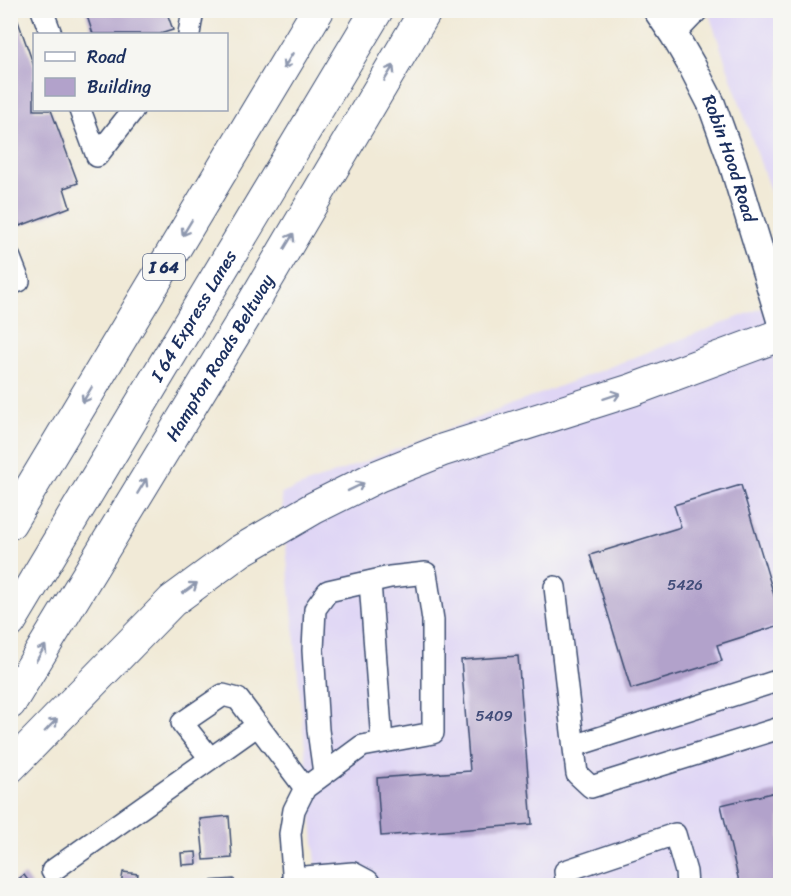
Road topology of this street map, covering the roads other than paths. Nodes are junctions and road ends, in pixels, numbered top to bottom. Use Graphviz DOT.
graph roads {
  1 [pos="42,10"];
  2 [pos="193,10"];
  3 [pos="318,10"];
  4 [pos="377,10"];
  5 [pos="426,10"];
  6 [pos="657,10"];
  7 [pos="698,10"];
  8 [pos="669,23"];
  9 [pos="51,33"];
  10 [pos="189,33"];
  11 [pos="80,111"];
  12 [pos="132,111"];
  13 [pos="10,258"];
  14 [pos="10,284"];
  15 [pos="780,318"];
  16 [pos="780,335"];
  17 [pos="10,523"];
  18 [pos="370,582"];
  19 [pos="555,587"];
  20 [pos="10,622"];
  21 [pos="780,680"];
  22 [pos="10,703"];
  23 [pos="258,725"];
  24 [pos="780,728"];
  25 [pos="382,742"];
  26 [pos="574,746"];
  27 [pos="210,758"];
  28 [pos="10,766"];
  29 [pos="324,773"];
  30 [pos="305,788"];
  31 [pos="52,871"];
  32 [pos="294,882"];
  33 [pos="371,885"];
  34 [pos="567,885"];
  35 [pos="687,885"];
  1 -- 9 [label="street"];
  2 -- 10 [label="street"];
  3 -- 17 [label="highway, I 64, one-way"];
  4 -- 20 [label="highway, I 64 Express Lanes"];
  22 -- 5 [label="highway, Hampton Roads Beltway, one-way"];
  6 -- 8 [label="main road, Robin Hood Road"];
  7 -- 8 [label="street"];
  8 -- 15 [label="main road, Robin Hood Road"];
  11 -- 12 [label="street"];
  13 -- 14 [label="street"];
  28 -- 16 [label="highway, one-way"];
  18 -- 25 [label="street"];
  18 -- 25 [label="street"];
  18 -- 29 [label="street"];
  19 -- 26 [label="street"];
  21 -- 26 [label="street"];
  23 -- 27 [label="street"];
  23 -- 27 [label="street"];
  23 -- 30 [label="street"];
  24 -- 26 [label="street"];
  25 -- 29 [label="street"];
  27 -- 31 [label="street"];
  29 -- 30 [label="street"];
  30 -- 32 [label="street"];
  32 -- 33 [label="street"];
  34 -- 35 [label="street"];
}
